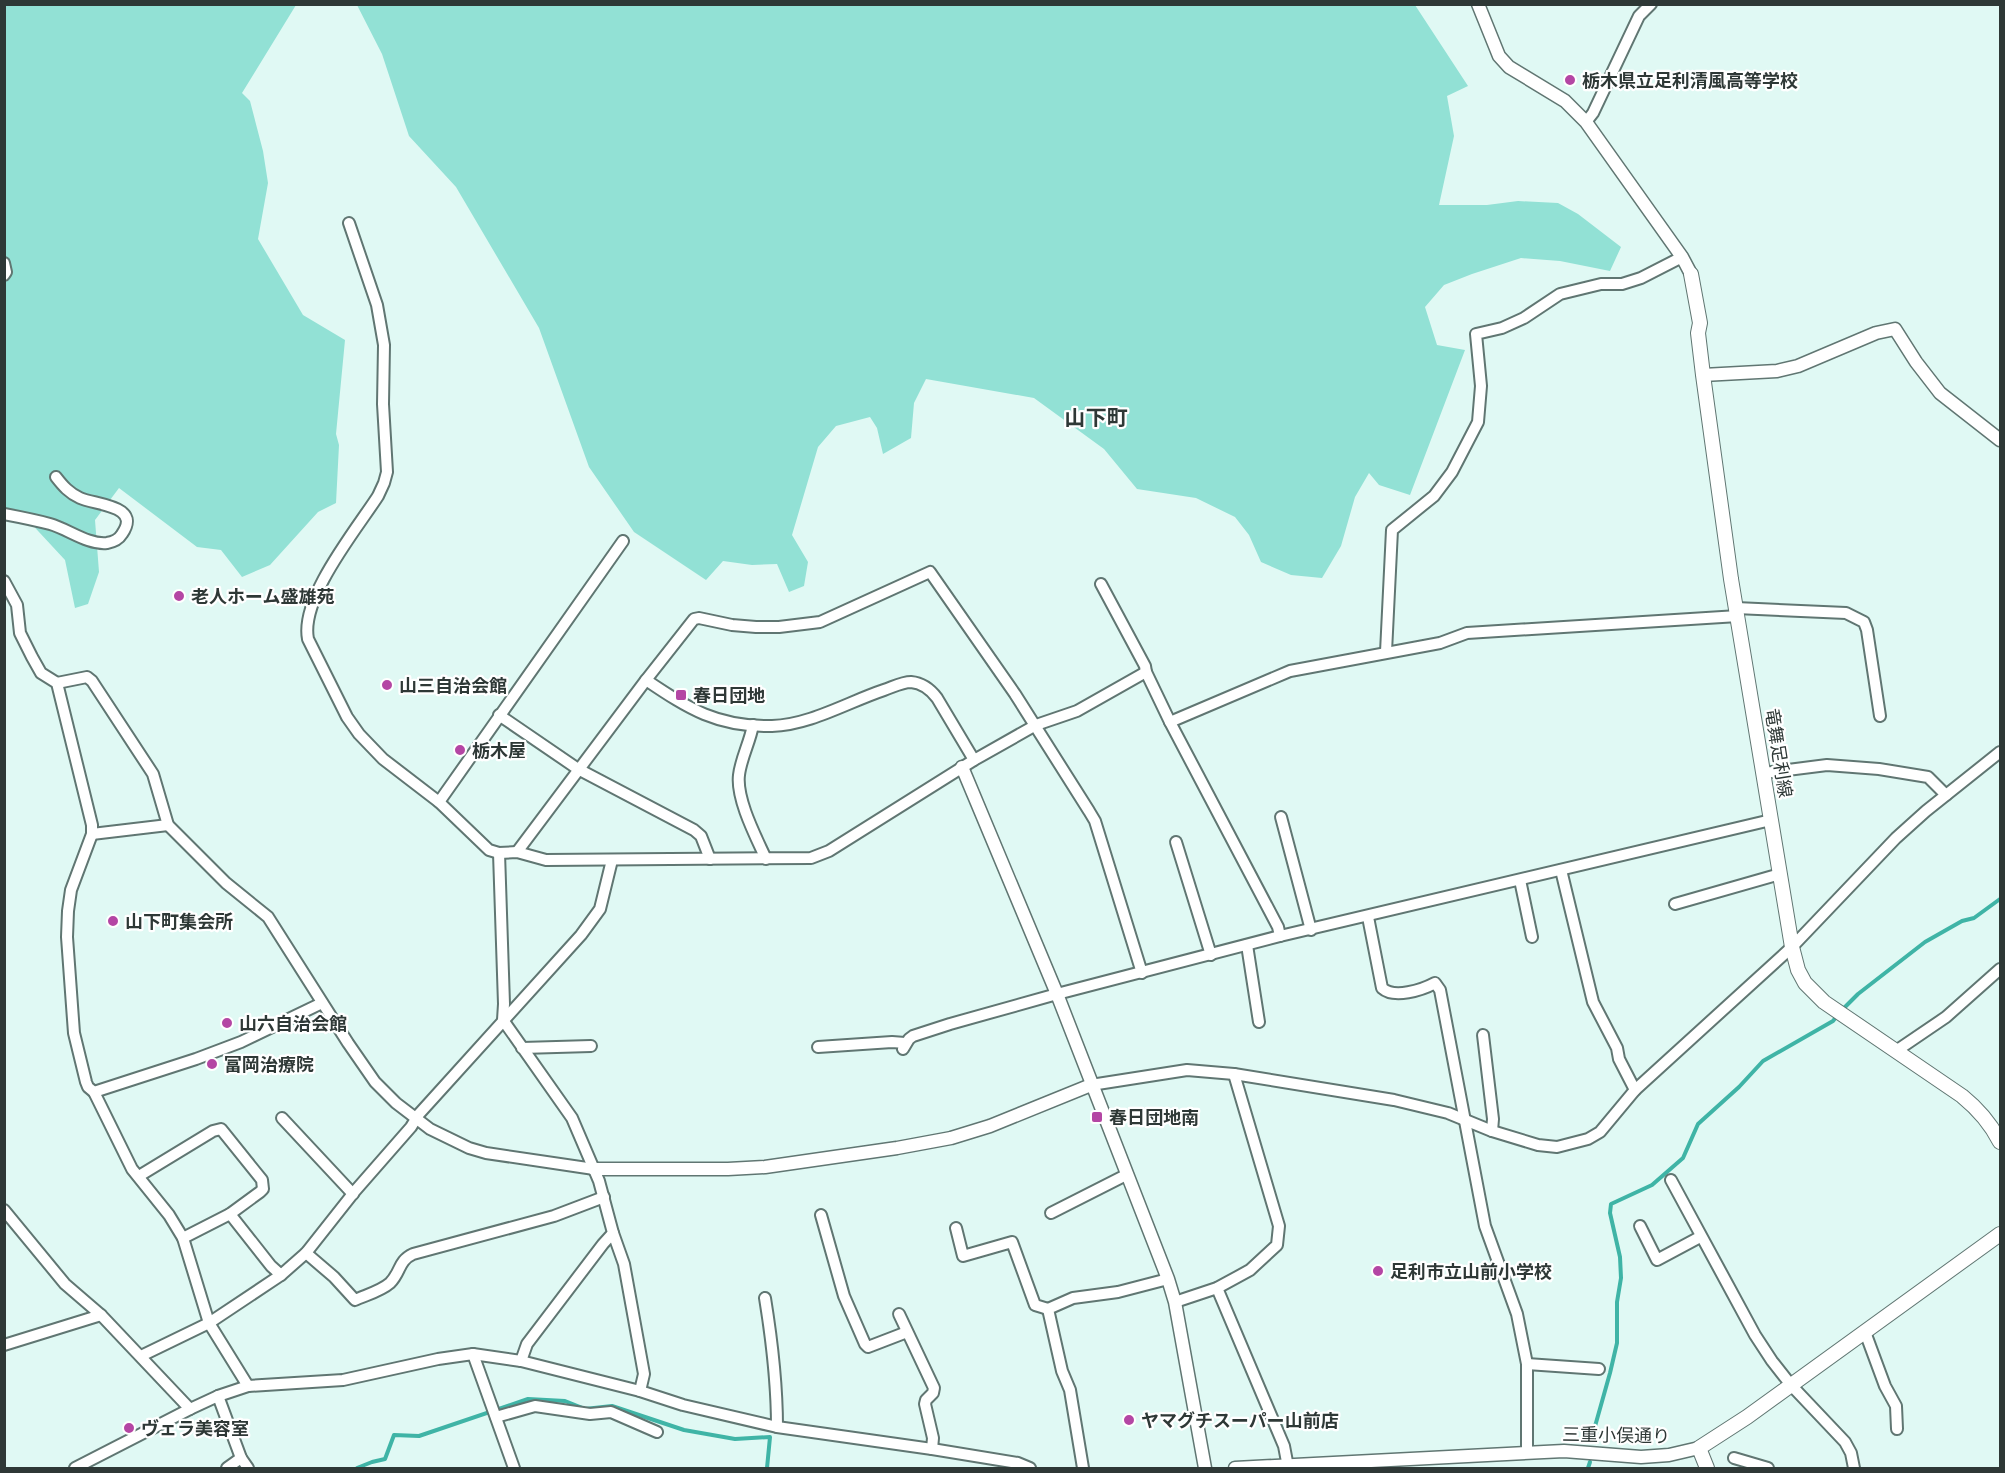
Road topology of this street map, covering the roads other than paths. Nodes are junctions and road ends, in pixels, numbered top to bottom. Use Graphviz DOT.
graph roads {
  1 [pos="1478,4"];
  2 [pos="1651,4"];
  3 [pos="1586,122"];
  4 [pos="349,223"];
  5 [pos="1682,257"];
  6 [pos="4,263"];
  7 [pos="4,274"];
  8 [pos="1691,274"];
  9 [pos="1703,375"];
  10 [pos="2001,440"];
  11 [pos="56,477"];
  12 [pos="4,514"];
  13 [pos="623,541"];
  14 [pos="4,581"];
  15 [pos="1101,584"];
  16 [pos="1737,612"];
  17 [pos="1386,652"];
  18 [pos="1146,672"];
  19 [pos="645,680"];
  20 [pos="57,683"];
  21 [pos="499,715"];
  22 [pos="1880,716"];
  23 [pos="1170,722"];
  24 [pos="753,725"];
  25 [pos="1036,726"];
  26 [pos="2001,752"];
  27 [pos="974,760"];
  28 [pos="962,767"];
  29 [pos="578,769"];
  30 [pos="1764,773"];
  31 [pos="1946,795"];
  32 [pos="439,802"];
  33 [pos="1281,817"];
  34 [pos="1771,819"];
  35 [pos="168,825"];
  36 [pos="92,834"];
  37 [pos="1176,842"];
  38 [pos="517,852"];
  39 [pos="499,853"];
  40 [pos="710,859"];
  41 [pos="766,859"];
  42 [pos="612,860"];
  43 [pos="1561,870"];
  44 [pos="1780,874"];
  45 [pos="1520,880"];
  46 [pos="1675,904"];
  47 [pos="1368,917"];
  48 [pos="1311,930"];
  49 [pos="1280,936"];
  50 [pos="1532,937"];
  51 [pos="1247,945"];
  52 [pos="1792,947"];
  53 [pos="1211,955"];
  54 [pos="2001,969"];
  55 [pos="1142,973"];
  56 [pos="1058,994"];
  57 [pos="322,1003"];
  58 [pos="503,1020"];
  59 [pos="1259,1022"];
  60 [pos="1483,1035"];
  61 [pos="591,1046"];
  62 [pos="818,1047"];
  63 [pos="522,1048"];
  64 [pos="1896,1051"];
  65 [pos="1234,1074"];
  66 [pos="1091,1085"];
  67 [pos="1635,1090"];
  68 [pos="94,1092"];
  69 [pos="282,1118"];
  70 [pos="416,1119"];
  71 [pos="1464,1120"];
  72 [pos="1492,1131"];
  73 [pos="1999,1136"];
  74 [pos="594,1169"];
  75 [pos="1126,1175"];
  76 [pos="139,1176"];
  77 [pos="1671,1180"];
  78 [pos="352,1194"];
  79 [pos="604,1197"];
  80 [pos="4,1210"];
  81 [pos="1051,1213"];
  82 [pos="231,1214"];
  83 [pos="820,1215"];
  84 [pos="1640,1226"];
  85 [pos="956,1228"];
  86 [pos="613,1233"];
  87 [pos="2001,1234"];
  88 [pos="1700,1237"];
  89 [pos="183,1238"];
  90 [pos="306,1253"];
  91 [pos="281,1275"];
  92 [pos="1168,1279"];
  93 [pos="1217,1288"];
  94 [pos="765,1298"];
  95 [pos="1175,1302"];
  96 [pos="1048,1309"];
  97 [pos="898,1314"];
  98 [pos="101,1315"];
  99 [pos="209,1323"];
  100 [pos="907,1332"];
  101 [pos="1864,1332"];
  102 [pos="4,1345"];
  103 [pos="473,1354"];
  104 [pos="141,1356"];
  105 [pos="521,1361"];
  106 [pos="1527,1364"];
  107 [pos="1599,1369"];
  108 [pos="1791,1385"];
  109 [pos="248,1386"];
  110 [pos="640,1391"];
  111 [pos="218,1396"];
  112 [pos="190,1409"];
  113 [pos="496,1417"];
  114 [pos="777,1427"];
  115 [pos="1897,1429"];
  116 [pos="657,1432"];
  117 [pos="1699,1448"];
  118 [pos="932,1449"];
  119 [pos="1527,1453"];
  120 [pos="242,1458"];
  121 [pos="1734,1458"];
  122 [pos="1288,1467"];
  123 [pos="75,1468"];
  124 [pos="226,1468"];
  125 [pos="248,1468"];
  126 [pos="514,1468"];
  127 [pos="1030,1468"];
  128 [pos="1083,1468"];
  129 [pos="1205,1468"];
  130 [pos="1235,1468"];
  131 [pos="1707,1468"];
  132 [pos="1768,1468"];
  133 [pos="1854,1468"];
  1 -- 3 [label="street"];
  2 -- 3 [label="street"];
  3 -- 5 [label="street"];
  4 -- 32 [label="street"];
  5 -- 8 [label="street"];
  5 -- 17 [label="street"];
  6 -- 7 [label="street"];
  8 -- 9 [label="main road, 竜舞足利線"];
  9 -- 10 [label="street"];
  9 -- 16 [label="main road, 竜舞足利線"];
  11 -- 12 [label="street"];
  13 -- 21 [label="street"];
  14 -- 20 [label="street"];
  15 -- 18 [label="street"];
  16 -- 17 [label="street"];
  16 -- 22 [label="street"];
  16 -- 30 [label="main road, 竜舞足利線"];
  17 -- 23 [label="street"];
  18 -- 23 [label="street"];
  18 -- 25 [label="street"];
  19 -- 24 [label="street"];
  19 -- 25 [label="street"];
  19 -- 29 [label="street"];
  20 -- 35 [label="street"];
  20 -- 36 [label="street"];
  21 -- 29 [label="street"];
  21 -- 32 [label="street"];
  23 -- 49 [label="street"];
  24 -- 27 [label="street"];
  24 -- 41 [label="street"];
  25 -- 27 [label="street"];
  25 -- 55 [label="street"];
  26 -- 31 [label="street"];
  27 -- 28 [label="street"];
  28 -- 41 [label="street"];
  28 -- 56 [label="street"];
  29 -- 38 [label="street"];
  29 -- 40 [label="street"];
  30 -- 31 [label="street"];
  30 -- 34 [label="main road, 竜舞足利線"];
  31 -- 52 [label="street"];
  32 -- 39 [label="street"];
  33 -- 48 [label="street"];
  34 -- 43 [label="street"];
  34 -- 44 [label="main road, 竜舞足利線"];
  35 -- 36 [label="street"];
  35 -- 57 [label="street"];
  36 -- 68 [label="street"];
  37 -- 53 [label="street"];
  38 -- 39 [label="street"];
  38 -- 42 [label="street"];
  39 -- 58 [label="street"];
  40 -- 41 [label="street"];
  40 -- 42 [label="street"];
  42 -- 58 [label="street"];
  43 -- 45 [label="street"];
  43 -- 67 [label="street"];
  44 -- 46 [label="street"];
  44 -- 52 [label="main road, 竜舞足利線"];
  45 -- 47 [label="street"];
  45 -- 50 [label="street"];
  47 -- 48 [label="street"];
  47 -- 71 [label="street"];
  48 -- 49 [label="street"];
  49 -- 51 [label="street"];
  51 -- 53 [label="street"];
  51 -- 59 [label="street"];
  52 -- 64 [label="main road, 竜舞足利線"];
  52 -- 67 [label="street"];
  53 -- 55 [label="street"];
  54 -- 64 [label="street"];
  55 -- 56 [label="street"];
  56 -- 62 [label="street"];
  56 -- 66 [label="street"];
  57 -- 68 [label="street"];
  57 -- 70 [label="street"];
  58 -- 63 [label="street"];
  58 -- 70 [label="street"];
  60 -- 72 [label="street"];
  61 -- 63 [label="street"];
  63 -- 74 [label="street"];
  64 -- 73 [label="main road, 竜舞足利線"];
  65 -- 66 [label="street"];
  65 -- 71 [label="street"];
  65 -- 93 [label="street"];
  66 -- 74 [label="street"];
  66 -- 75 [label="street"];
  67 -- 72 [label="street"];
  68 -- 76 [label="street"];
  69 -- 78 [label="street"];
  70 -- 74 [label="street"];
  70 -- 78 [label="street"];
  71 -- 72 [label="street"];
  71 -- 106 [label="street"];
  74 -- 79 [label="street"];
  75 -- 81 [label="street"];
  75 -- 92 [label="street"];
  76 -- 82 [label="street"];
  76 -- 89 [label="street"];
  77 -- 88 [label="street"];
  78 -- 90 [label="street"];
  79 -- 86 [label="street"];
  79 -- 90 [label="street"];
  80 -- 98 [label="street"];
  82 -- 89 [label="street"];
  82 -- 91 [label="street"];
  83 -- 100 [label="street"];
  84 -- 88 [label="street"];
  85 -- 96 [label="street"];
  86 -- 105 [label="street"];
  86 -- 110 [label="street"];
  87 -- 101 [label="main road, 三重小俣通り"];
  88 -- 108 [label="street"];
  89 -- 99 [label="street"];
  90 -- 91 [label="street"];
  91 -- 99 [label="street"];
  92 -- 95 [label="street"];
  92 -- 96 [label="street"];
  93 -- 95 [label="street"];
  93 -- 122 [label="street"];
  94 -- 114 [label="street"];
  95 -- 129 [label="street"];
  96 -- 128 [label="street"];
  97 -- 100 [label="street"];
  98 -- 102 [label="street"];
  98 -- 104 [label="street"];
  99 -- 104 [label="street"];
  99 -- 109 [label="street"];
  100 -- 118 [label="street"];
  101 -- 108 [label="main road, 三重小俣通り"];
  101 -- 115 [label="street"];
  103 -- 105 [label="street"];
  103 -- 109 [label="street"];
  103 -- 113 [label="street"];
  104 -- 112 [label="street"];
  105 -- 110 [label="street"];
  106 -- 107 [label="street"];
  106 -- 119 [label="street"];
  108 -- 117 [label="main road, 三重小俣通り"];
  108 -- 133 [label="street"];
  109 -- 111 [label="street"];
  110 -- 114 [label="street"];
  111 -- 112 [label="street"];
  111 -- 120 [label="street"];
  112 -- 123 [label="street"];
  113 -- 116 [label="street"];
  113 -- 126 [label="street"];
  114 -- 118 [label="street"];
  117 -- 119 [label="street, 三重小俣通り"];
  117 -- 131 [label="main road"];
  118 -- 127 [label="street"];
  119 -- 122 [label="street, 三重小俣通り"];
  120 -- 124 [label="street"];
  120 -- 125 [label="street"];
  121 -- 132 [label="street"];
  122 -- 130 [label="street, 三重小俣通り"];
}
